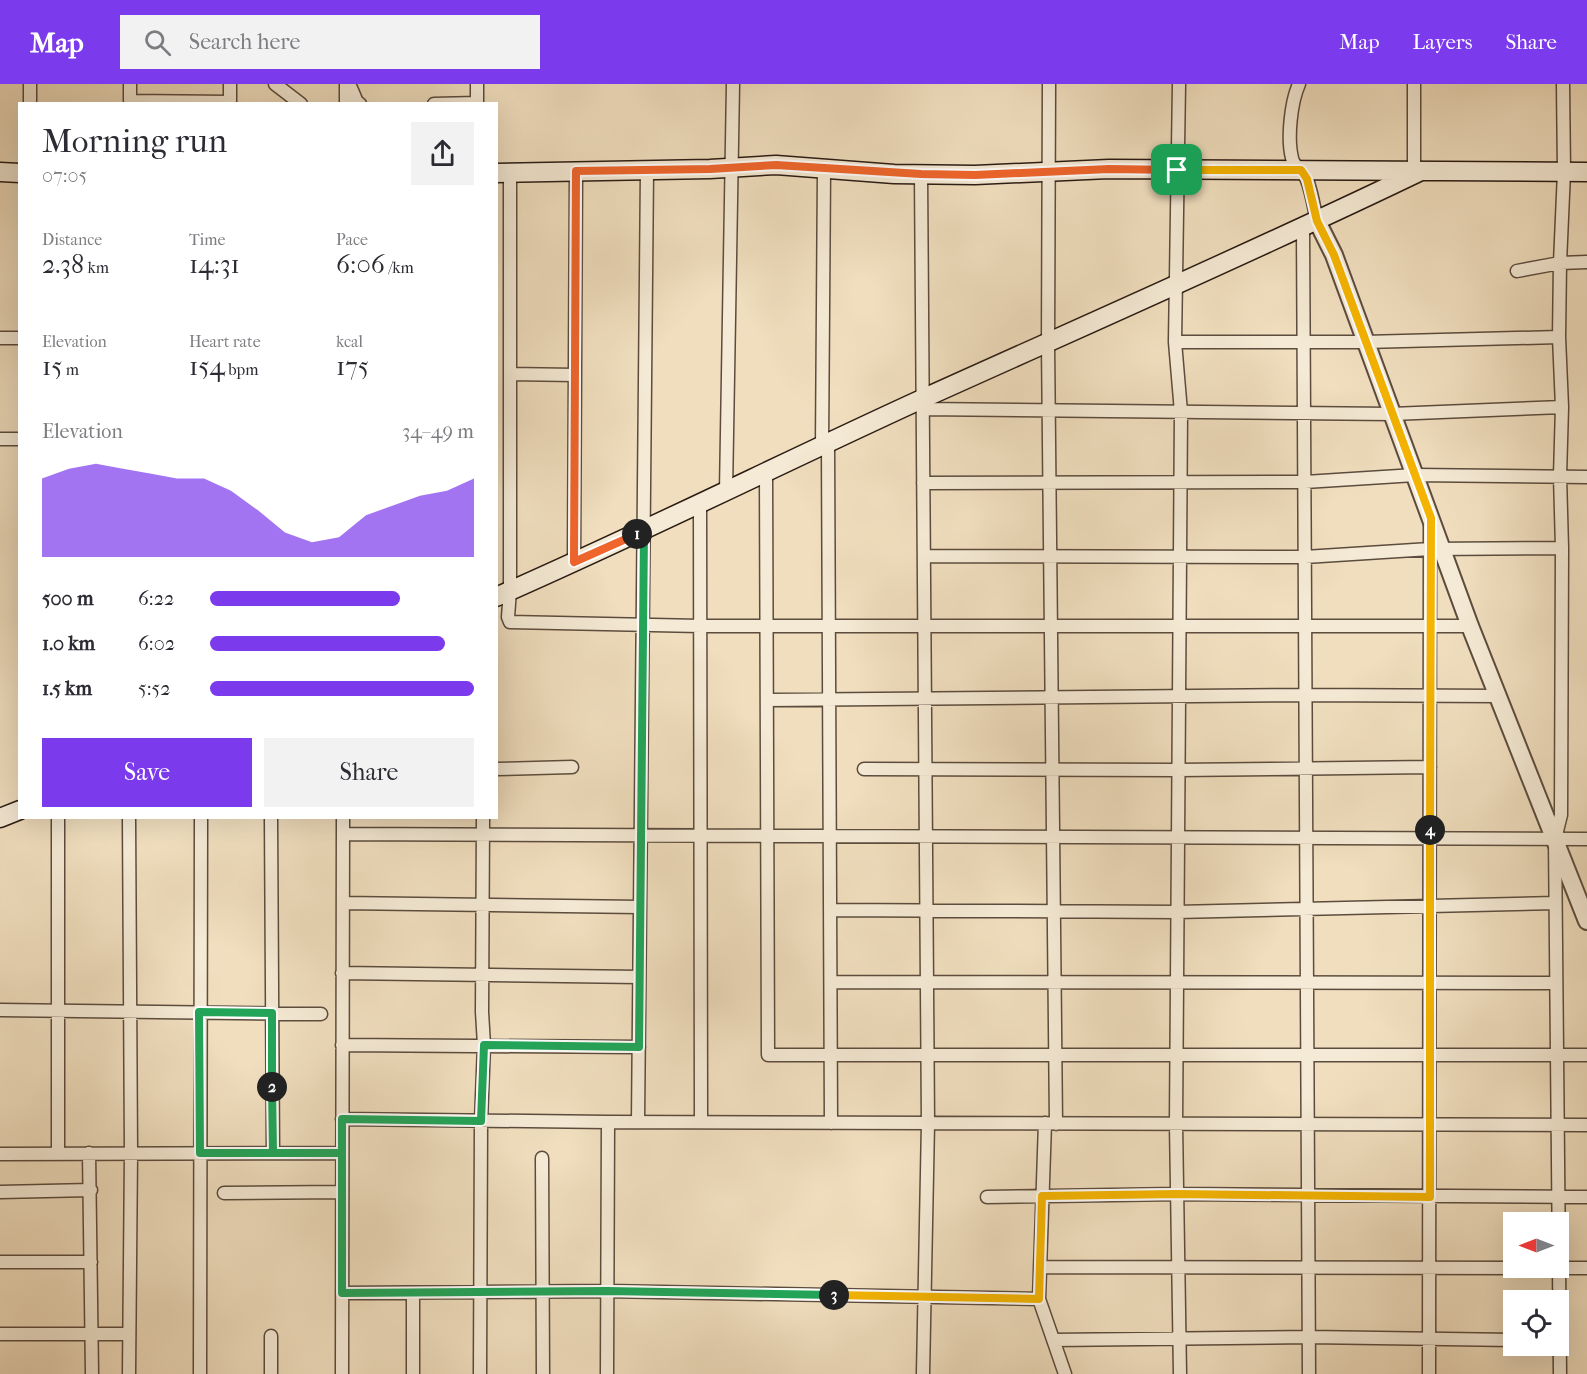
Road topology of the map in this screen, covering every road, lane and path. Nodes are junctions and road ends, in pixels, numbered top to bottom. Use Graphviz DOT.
graph roads {
  1 [pos="30,84"];
  2 [pos="130,84"];
  3 [pos="230,84"];
  4 [pos="477,84"];
  5 [pos="734,84"];
  6 [pos="1049,84"];
  7 [pos="1179,84"];
  8 [pos="1299,84"];
  9 [pos="1414,84"];
  10 [pos="1563,84"];
  11 [pos="346,86"];
  12 [pos="282,87"];
  13 [pos="30,102"];
  14 [pos="299,102"];
  15 [pos="346,102"];
  16 [pos="357,102"];
  17 [pos="477,102"];
  18 [pos="1296,162"];
  19 [pos="1177,163"];
  20 [pos="733,167"];
  21 [pos="824,169"];
  22 [pos="647,170"];
  23 [pos="1418,170"];
  24 [pos="576,171"];
  25 [pos="1049,171"];
  26 [pos="0,172"];
  27 [pos="503,172"];
  28 [pos="1564,172"];
  29 [pos="1587,172"];
  30 [pos="18,173"];
  31 [pos="921,174"];
  32 [pos="1310,224"];
  33 [pos="1587,262"];
  34 [pos="1560,263"];
  35 [pos="1517,270"];
  36 [pos="1174,285"];
  37 [pos="1559,337"];
  38 [pos="0,338"];
  39 [pos="18,338"];
  40 [pos="1304,341"];
  41 [pos="1175,342"];
  42 [pos="1365,342"];
  43 [pos="1048,344"];
  44 [pos="510,374"];
  45 [pos="575,375"];
  46 [pos="923,404"];
  47 [pos="1562,407"];
  48 [pos="1049,411"];
  49 [pos="1181,412"];
  50 [pos="1304,413"];
  51 [pos="1392,414"];
  52 [pos="0,439"];
  53 [pos="18,439"];
  54 [pos="825,445"];
  55 [pos="766,473"];
  56 [pos="1415,475"];
  57 [pos="1560,476"];
  58 [pos="1587,477"];
  59 [pos="1180,482"];
  60 [pos="1305,482"];
  61 [pos="923,483"];
  62 [pos="1049,483"];
  63 [pos="726,492"];
  64 [pos="700,504"];
  65 [pos="644,531"];
  66 [pos="1562,548"];
  67 [pos="1435,549"];
  68 [pos="924,556"];
  69 [pos="1050,557"];
  70 [pos="1180,557"];
  71 [pos="1305,557"];
  72 [pos="574,562"];
  73 [pos="503,593"];
  74 [pos="1305,625"];
  75 [pos="643,626"];
  76 [pos="699,626"];
  77 [pos="767,626"];
  78 [pos="829,626"];
  79 [pos="1051,626"];
  80 [pos="1180,626"];
  81 [pos="1430,626"];
  82 [pos="1470,626"];
  83 [pos="924,627"];
  84 [pos="1306,695"];
  85 [pos="1179,696"];
  86 [pos="1431,696"];
  87 [pos="1498,696"];
  88 [pos="1052,697"];
  89 [pos="925,699"];
  90 [pos="767,700"];
  91 [pos="829,700"];
  92 [pos="572,767"];
  93 [pos="1430,767"];
  94 [pos="498,768"];
  95 [pos="926,768"];
  96 [pos="1052,768"];
  97 [pos="1306,768"];
  98 [pos="864,769"];
  99 [pos="1178,771"];
  100 [pos="18,811"];
  101 [pos="0,818"];
  102 [pos="58,819"];
  103 [pos="129,819"];
  104 [pos="201,819"];
  105 [pos="271,819"];
  106 [pos="343,819"];
  107 [pos="483,819"];
  108 [pos="343,834"];
  109 [pos="482,834"];
  110 [pos="641,835"];
  111 [pos="700,836"];
  112 [pos="767,836"];
  113 [pos="830,836"];
  114 [pos="926,836"];
  115 [pos="1053,837"];
  116 [pos="1178,837"];
  117 [pos="1307,838"];
  118 [pos="1430,838"];
  119 [pos="1555,839"];
  120 [pos="1587,839"];
  121 [pos="343,903"];
  122 [pos="1555,903"];
  123 [pos="483,904"];
  124 [pos="640,907"];
  125 [pos="1430,907"];
  126 [pos="831,910"];
  127 [pos="927,910"];
  128 [pos="1307,910"];
  129 [pos="1054,912"];
  130 [pos="1178,912"];
  131 [pos="1587,921"];
  132 [pos="342,973"];
  133 [pos="483,974"];
  134 [pos="639,977"];
  135 [pos="831,982"];
  136 [pos="927,983"];
  137 [pos="1054,983"];
  138 [pos="1177,983"];
  139 [pos="1307,983"];
  140 [pos="1430,983"];
  141 [pos="1556,983"];
  142 [pos="0,1010"];
  143 [pos="58,1011"];
  144 [pos="130,1011"];
  145 [pos="199,1012"];
  146 [pos="272,1013"];
  147 [pos="321,1014"];
  148 [pos="342,1045"];
  149 [pos="484,1045"];
  150 [pos="639,1047"];
  151 [pos="831,1054"];
  152 [pos="928,1054"];
  153 [pos="1055,1054"];
  154 [pos="1177,1055"];
  155 [pos="1308,1055"];
  156 [pos="1430,1055"];
  157 [pos="1557,1055"];
  158 [pos="1587,1055"];
  159 [pos="342,1119"];
  160 [pos="481,1121"];
  161 [pos="608,1122"];
  162 [pos="638,1122"];
  163 [pos="701,1122"];
  164 [pos="831,1123"];
  165 [pos="928,1123"];
  166 [pos="1050,1123"];
  167 [pos="1176,1124"];
  168 [pos="1308,1124"];
  169 [pos="1430,1125"];
  170 [pos="1558,1125"];
  171 [pos="1587,1125"];
  172 [pos="89,1153"];
  173 [pos="131,1153"];
  174 [pos="200,1153"];
  175 [pos="273,1153"];
  176 [pos="342,1153"];
  177 [pos="0,1154"];
  178 [pos="58,1154"];
  179 [pos="542,1158"];
  180 [pos="91,1190"];
  181 [pos="0,1192"];
  182 [pos="342,1192"];
  183 [pos="224,1193"];
  184 [pos="1177,1194"];
  185 [pos="1042,1196"];
  186 [pos="987,1197"];
  187 [pos="1308,1197"];
  188 [pos="1430,1197"];
  189 [pos="1559,1197"];
  190 [pos="1587,1197"];
  191 [pos="1559,1212"];
  192 [pos="0,1262"];
  193 [pos="91,1262"];
  194 [pos="1040,1267"];
  195 [pos="1178,1267"];
  196 [pos="1309,1267"];
  197 [pos="1430,1268"];
  198 [pos="1503,1268"];
  199 [pos="1569,1268"];
  200 [pos="1587,1268"];
  201 [pos="480,1291"];
  202 [pos="607,1291"];
  203 [pos="342,1293"];
  204 [pos="413,1293"];
  205 [pos="543,1293"];
  206 [pos="924,1297"];
  207 [pos="1039,1299"];
  208 [pos="0,1334"];
  209 [pos="92,1334"];
  210 [pos="129,1334"];
  211 [pos="272,1336"];
  212 [pos="1309,1337"];
  213 [pos="1179,1338"];
  214 [pos="1053,1340"];
  215 [pos="1430,1340"];
  216 [pos="1503,1340"];
  217 [pos="1559,1356"];
  218 [pos="92,1374"];
  219 [pos="129,1374"];
  220 [pos="200,1374"];
  221 [pos="271,1374"];
  222 [pos="342,1374"];
  223 [pos="413,1374"];
  224 [pos="480,1374"];
  225 [pos="543,1374"];
  226 [pos="606,1374"];
  227 [pos="923,1374"];
  228 [pos="1065,1374"];
  229 [pos="1180,1374"];
  230 [pos="1309,1374"];
  231 [pos="1430,1374"];
  232 [pos="1560,1374"];
  1 -- 13 [label="street"];
  2 -- 3 [label="street"];
  4 -- 17 [label="street"];
  5 -- 20 [label="street"];
  6 -- 25 [label="street"];
  7 -- 19 [label="street"];
  8 -- 18 [label="street"];
  9 -- 23 [label="street"];
  10 -- 28 [label="street"];
  11 -- 15 [label="street"];
  11 -- 16 [label="street"];
  12 -- 14 [label="street"];
  18 -- 19 [label="main road"];
  18 -- 23 [label="main road"];
  18 -- 32 [label="street"];
  19 -- 25 [label="main road"];
  19 -- 36 [label="street"];
  20 -- 21 [label="main road"];
  20 -- 22 [label="main road"];
  20 -- 63 [label="street"];
  21 -- 31 [label="main road"];
  21 -- 54 [label="street"];
  22 -- 24 [label="main road"];
  22 -- 65 [label="street"];
  23 -- 28 [label="main road"];
  23 -- 32 [label="main road"];
  24 -- 27 [label="main road"];
  24 -- 45 [label="street"];
  25 -- 31 [label="main road"];
  25 -- 43 [label="street"];
  26 -- 30 [label="main road"];
  27 -- 44 [label="street"];
  28 -- 29 [label="main road"];
  28 -- 34 [label="street"];
  31 -- 46 [label="street"];
  32 -- 36 [label="main road"];
  32 -- 40 [label="street"];
  32 -- 42 [label="street"];
  33 -- 34 [label="street"];
  34 -- 35 [label="street"];
  34 -- 37 [label="street"];
  36 -- 41 [label="street"];
  36 -- 43 [label="main road"];
  37 -- 42 [label="street"];
  37 -- 47 [label="street"];
  38 -- 39 [label="street"];
  40 -- 41 [label="street"];
  40 -- 42 [label="street"];
  40 -- 50 [label="street"];
  41 -- 49 [label="street"];
  42 -- 51 [label="street"];
  43 -- 46 [label="main road"];
  43 -- 48 [label="street"];
  44 -- 45 [label="street"];
  44 -- 73 [label="street"];
  45 -- 72 [label="street"];
  46 -- 48 [label="street"];
  46 -- 54 [label="main road"];
  46 -- 61 [label="street"];
  47 -- 51 [label="street"];
  47 -- 57 [label="street"];
  48 -- 49 [label="street"];
  48 -- 62 [label="street"];
  49 -- 50 [label="street"];
  49 -- 59 [label="street"];
  50 -- 51 [label="street"];
  50 -- 60 [label="street"];
  51 -- 56 [label="street"];
  52 -- 53 [label="street"];
  54 -- 55 [label="main road"];
  54 -- 78 [label="street"];
  55 -- 63 [label="main road"];
  55 -- 77 [label="street"];
  56 -- 57 [label="street"];
  56 -- 60 [label="street"];
  56 -- 67 [label="street"];
  57 -- 58 [label="street"];
  57 -- 66 [label="street"];
  59 -- 60 [label="street"];
  59 -- 62 [label="street"];
  59 -- 70 [label="street"];
  60 -- 71 [label="street"];
  61 -- 62 [label="street"];
  61 -- 68 [label="street"];
  62 -- 69 [label="street"];
  63 -- 64 [label="main road"];
  64 -- 65 [label="main road"];
  64 -- 76 [label="street"];
  65 -- 72 [label="main road"];
  65 -- 75 [label="street"];
  66 -- 67 [label="street"];
  66 -- 119 [label="street"];
  67 -- 71 [label="street"];
  67 -- 81 [label="street"];
  67 -- 82 [label="street"];
  68 -- 69 [label="street"];
  68 -- 83 [label="street"];
  69 -- 70 [label="street"];
  69 -- 79 [label="street"];
  70 -- 71 [label="street"];
  70 -- 80 [label="street"];
  71 -- 74 [label="street"];
  72 -- 73 [label="main road"];
  73 -- 75 [label="street"];
  74 -- 80 [label="street"];
  74 -- 81 [label="street"];
  74 -- 84 [label="street"];
  75 -- 76 [label="street"];
  75 -- 110 [label="street"];
  76 -- 77 [label="street"];
  76 -- 111 [label="street"];
  77 -- 78 [label="street"];
  77 -- 90 [label="street"];
  78 -- 83 [label="street"];
  78 -- 91 [label="street"];
  79 -- 80 [label="street"];
  79 -- 83 [label="street"];
  79 -- 88 [label="street"];
  80 -- 85 [label="street"];
  81 -- 82 [label="street"];
  81 -- 86 [label="street"];
  82 -- 87 [label="street"];
  83 -- 89 [label="street"];
  84 -- 85 [label="street"];
  84 -- 86 [label="street"];
  84 -- 97 [label="street"];
  85 -- 88 [label="street"];
  85 -- 99 [label="street"];
  86 -- 87 [label="street"];
  86 -- 93 [label="street"];
  87 -- 119 [label="street"];
  88 -- 89 [label="street"];
  88 -- 96 [label="street"];
  89 -- 91 [label="street"];
  89 -- 95 [label="street"];
  90 -- 91 [label="street"];
  90 -- 112 [label="street"];
  91 -- 113 [label="street"];
  92 -- 94 [label="street"];
  93 -- 97 [label="street"];
  93 -- 118 [label="street"];
  95 -- 96 [label="street"];
  95 -- 98 [label="street"];
  95 -- 114 [label="street"];
  96 -- 99 [label="street"];
  96 -- 115 [label="street"];
  97 -- 99 [label="street"];
  97 -- 117 [label="street"];
  99 -- 116 [label="street"];
  100 -- 101 [label="main road"];
  102 -- 143 [label="street"];
  103 -- 144 [label="street"];
  104 -- 145 [label="street"];
  105 -- 146 [label="street"];
  106 -- 108 [label="street"];
  107 -- 109 [label="street"];
  108 -- 109 [label="street"];
  108 -- 121 [label="street"];
  109 -- 110 [label="street"];
  109 -- 123 [label="street"];
  110 -- 111 [label="street"];
  110 -- 124 [label="street"];
  111 -- 112 [label="street"];
  111 -- 163 [label="street"];
  112 -- 113 [label="street"];
  112 -- 151 [label="street"];
  113 -- 114 [label="street"];
  113 -- 126 [label="street"];
  114 -- 115 [label="street"];
  114 -- 127 [label="street"];
  115 -- 116 [label="street"];
  115 -- 129 [label="street"];
  116 -- 117 [label="street"];
  116 -- 130 [label="street"];
  117 -- 118 [label="street"];
  117 -- 128 [label="street"];
  118 -- 119 [label="street"];
  118 -- 125 [label="street"];
  119 -- 120 [label="street"];
  119 -- 122 [label="street"];
  119 -- 131 [label="street"];
  121 -- 123 [label="street"];
  121 -- 132 [label="street"];
  122 -- 125 [label="street"];
  122 -- 141 [label="street"];
  123 -- 124 [label="street"];
  123 -- 133 [label="street"];
  124 -- 134 [label="street"];
  125 -- 128 [label="street"];
  125 -- 140 [label="street"];
  126 -- 127 [label="street"];
  126 -- 135 [label="street"];
  127 -- 129 [label="street"];
  127 -- 136 [label="street"];
  128 -- 130 [label="street"];
  128 -- 139 [label="street"];
  129 -- 130 [label="street"];
  129 -- 137 [label="street"];
  130 -- 138 [label="street"];
  132 -- 133 [label="street"];
  132 -- 148 [label="street"];
  133 -- 134 [label="street"];
  133 -- 149 [label="street"];
  134 -- 150 [label="street"];
  135 -- 136 [label="street"];
  135 -- 151 [label="street"];
  136 -- 137 [label="street"];
  136 -- 152 [label="street"];
  137 -- 138 [label="street"];
  137 -- 153 [label="street"];
  138 -- 139 [label="street"];
  138 -- 154 [label="street"];
  139 -- 140 [label="street"];
  139 -- 155 [label="street"];
  140 -- 141 [label="street"];
  140 -- 156 [label="street"];
  141 -- 157 [label="street"];
  142 -- 143 [label="street"];
  143 -- 144 [label="street"];
  143 -- 178 [label="street"];
  144 -- 145 [label="street"];
  144 -- 173 [label="street"];
  145 -- 146 [label="street"];
  145 -- 174 [label="street"];
  146 -- 147 [label="street"];
  146 -- 175 [label="street"];
  148 -- 149 [label="street"];
  148 -- 159 [label="street"];
  149 -- 150 [label="street"];
  149 -- 160 [label="street"];
  150 -- 162 [label="street"];
  151 -- 152 [label="street"];
  151 -- 164 [label="street"];
  152 -- 153 [label="street"];
  152 -- 165 [label="street"];
  153 -- 154 [label="street"];
  153 -- 166 [label="street"];
  154 -- 155 [label="street"];
  154 -- 167 [label="street"];
  155 -- 156 [label="street"];
  155 -- 168 [label="street"];
  156 -- 157 [label="street"];
  156 -- 169 [label="street"];
  157 -- 158 [label="street"];
  157 -- 170 [label="street"];
  159 -- 160 [label="street"];
  159 -- 176 [label="street"];
  160 -- 161 [label="street"];
  160 -- 201 [label="street"];
  161 -- 162 [label="street"];
  161 -- 202 [label="street"];
  162 -- 163 [label="street"];
  163 -- 164 [label="street"];
  164 -- 165 [label="street"];
  165 -- 166 [label="street"];
  165 -- 206 [label="street"];
  166 -- 167 [label="street"];
  166 -- 185 [label="street"];
  167 -- 168 [label="street"];
  167 -- 184 [label="street"];
  168 -- 169 [label="street"];
  168 -- 187 [label="street"];
  169 -- 170 [label="street"];
  169 -- 188 [label="street"];
  170 -- 171 [label="street"];
  170 -- 189 [label="street"];
  172 -- 173 [label="street"];
  172 -- 178 [label="street"];
  172 -- 180 [label="street"];
  173 -- 174 [label="street"];
  173 -- 210 [label="street"];
  174 -- 175 [label="street"];
  174 -- 220 [label="street"];
  175 -- 176 [label="street"];
  176 -- 182 [label="street"];
  177 -- 178 [label="street"];
  179 -- 205 [label="street"];
  180 -- 181 [label="street"];
  180 -- 193 [label="street"];
  182 -- 183 [label="street"];
  182 -- 203 [label="street"];
  184 -- 185 [label="street"];
  184 -- 187 [label="street"];
  184 -- 195 [label="street"];
  185 -- 186 [label="street"];
  185 -- 194 [label="street"];
  187 -- 188 [label="street"];
  187 -- 196 [label="street"];
  188 -- 189 [label="street"];
  188 -- 197 [label="street"];
  189 -- 190 [label="street"];
  189 -- 191 [label="street"];
  192 -- 193 [label="street"];
  193 -- 209 [label="street"];
  194 -- 195 [label="street"];
  194 -- 207 [label="street"];
  195 -- 196 [label="street"];
  195 -- 213 [label="street"];
  196 -- 197 [label="street"];
  196 -- 212 [label="street"];
  197 -- 198 [label="street"];
  197 -- 215 [label="street"];
  199 -- 200 [label="street"];
  201 -- 204 [label="street"];
  201 -- 205 [label="street"];
  201 -- 224 [label="street"];
  202 -- 205 [label="street"];
  202 -- 206 [label="street"];
  202 -- 226 [label="street"];
  203 -- 204 [label="street"];
  203 -- 222 [label="street"];
  204 -- 223 [label="street"];
  205 -- 225 [label="street"];
  206 -- 207 [label="street"];
  206 -- 227 [label="street"];
  207 -- 214 [label="street"];
  208 -- 209 [label="street"];
  209 -- 210 [label="street"];
  209 -- 218 [label="street"];
  210 -- 219 [label="street"];
  211 -- 221 [label="street"];
  212 -- 213 [label="street"];
  212 -- 215 [label="street"];
  212 -- 230 [label="street"];
  213 -- 214 [label="street"];
  213 -- 229 [label="street"];
  214 -- 228 [label="street"];
  215 -- 216 [label="street"];
  215 -- 231 [label="street"];
  217 -- 232 [label="street"];
}
